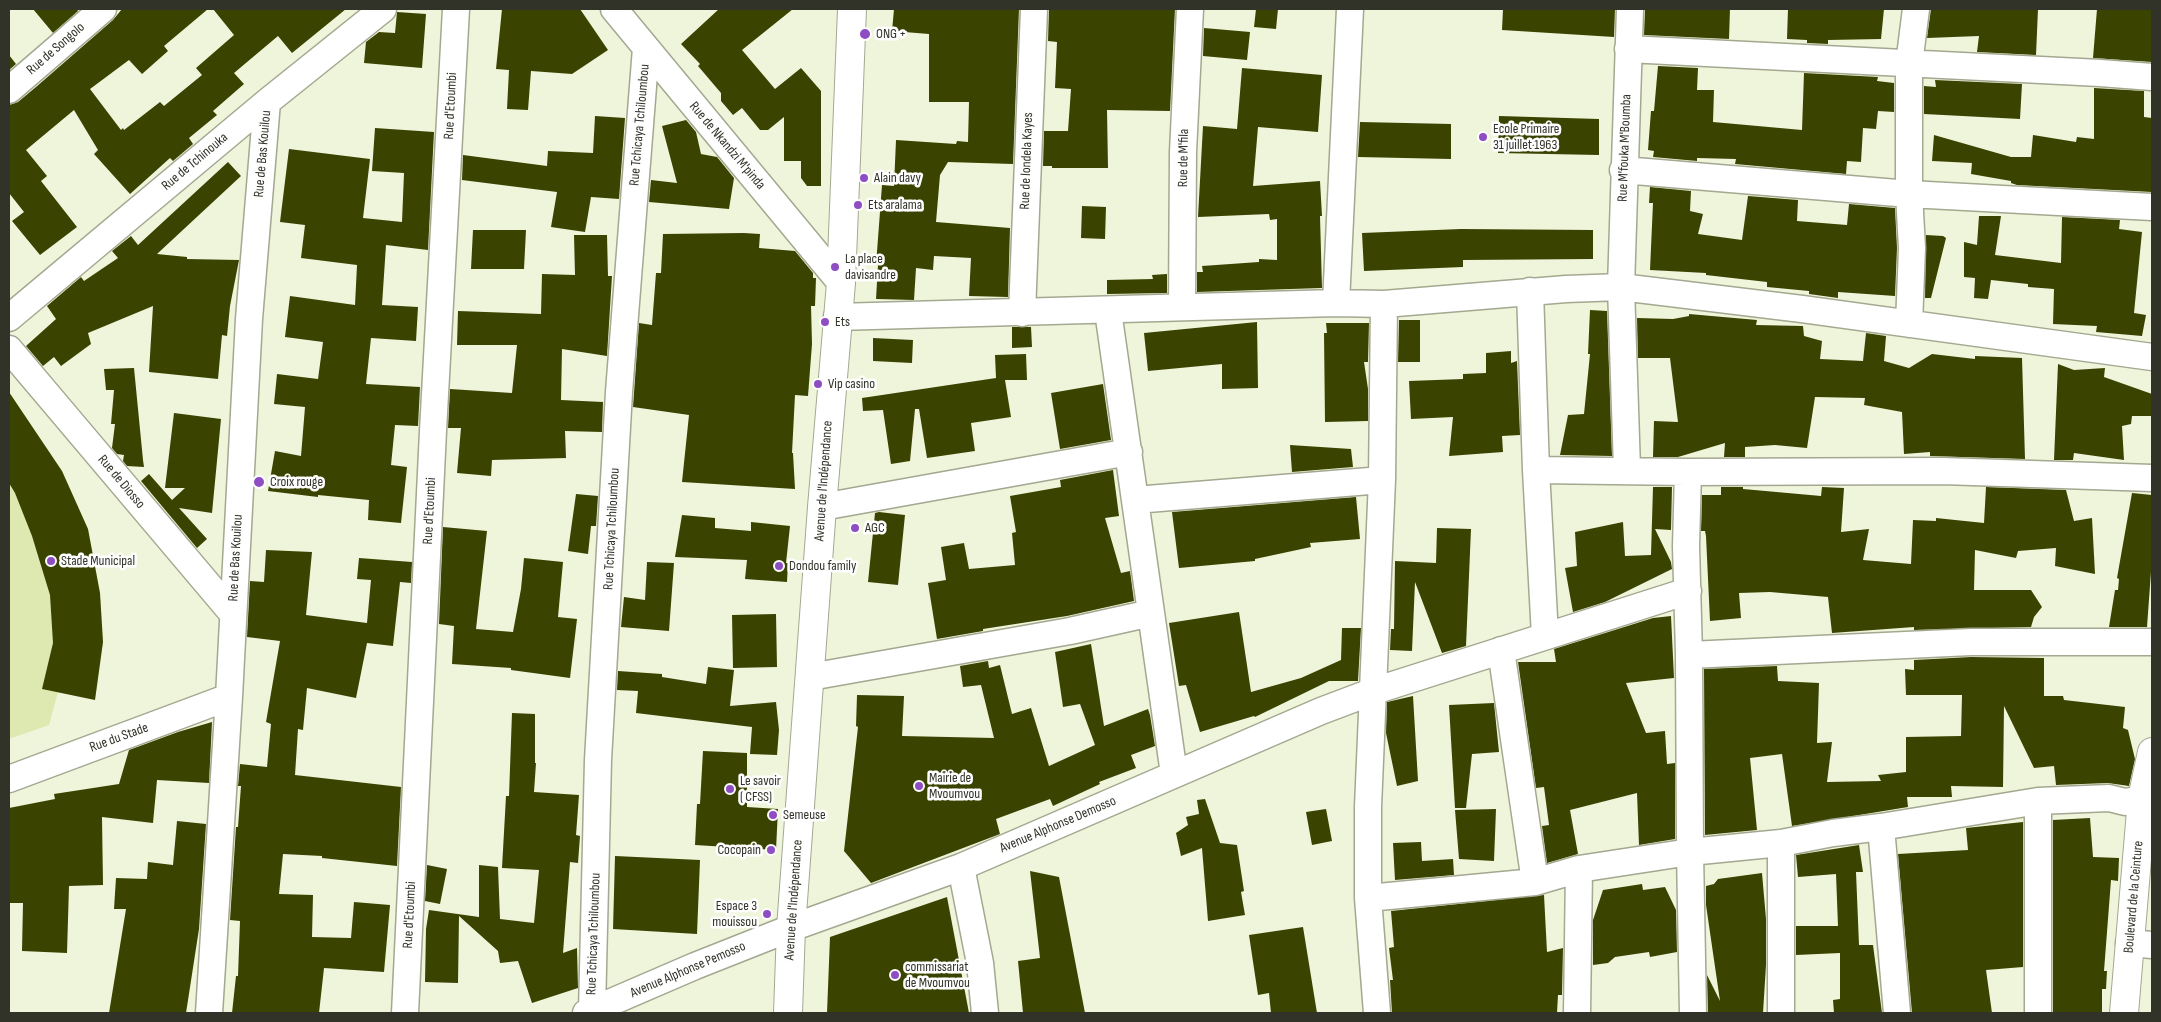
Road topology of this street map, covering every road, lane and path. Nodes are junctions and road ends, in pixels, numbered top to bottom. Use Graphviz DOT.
graph roads {
  1 [pos="104,9"];
  2 [pos="383,9"];
  3 [pos="456,9"];
  4 [pos="614,9"];
  5 [pos="852,9"];
  6 [pos="1034,9"];
  7 [pos="1190,9"];
  8 [pos="1350,9"];
  9 [pos="1630,9"];
  10 [pos="1916,9"];
  11 [pos="646,48"];
  12 [pos="1628,49"];
  13 [pos="1909,64"];
  14 [pos="2152,77"];
  15 [pos="9,90"];
  16 [pos="267,102"];
  17 [pos="1624,170"];
  18 [pos="1909,194"];
  19 [pos="2152,207"];
  20 [pos="841,283"];
  21 [pos="1621,288"];
  22 [pos="1530,291"];
  23 [pos="1336,303"];
  24 [pos="1384,304"];
  25 [pos="1182,307"];
  26 [pos="1108,310"];
  27 [pos="1022,312"];
  28 [pos="837,317"];
  29 [pos="9,318"];
  30 [pos="1909,324"];
  31 [pos="9,349"];
  32 [pos="2152,356"];
  33 [pos="1128,452"];
  34 [pos="1536,470"];
  35 [pos="1627,470"];
  36 [pos="1688,472"];
  37 [pos="2152,478"];
  38 [pos="1382,480"];
  39 [pos="1135,500"];
  40 [pos="822,507"];
  41 [pos="1688,591"];
  42 [pos="1151,613"];
  43 [pos="233,614"];
  44 [pos="1545,636"];
  45 [pos="2152,642"];
  46 [pos="1501,650"];
  47 [pos="1689,655"];
  48 [pos="810,677"];
  49 [pos="1374,692"];
  50 [pos="229,697"];
  51 [pos="2152,752"];
  52 [pos="1174,774"];
  53 [pos="9,780"];
  54 [pos="2146,789"];
  55 [pos="2038,801"];
  56 [pos="1881,827"];
  57 [pos="1781,843"];
  58 [pos="1690,852"];
  59 [pos="961,867"];
  60 [pos="1579,869"];
  61 [pos="1534,882"];
  62 [pos="1368,898"];
  63 [pos="791,928"];
  64 [pos="2141,944"];
  65 [pos="589,1012"];
  66 [pos="209,1013"];
  67 [pos="405,1013"];
  68 [pos="788,1013"];
  69 [pos="985,1013"];
  70 [pos="1377,1013"];
  71 [pos="1577,1013"];
  72 [pos="1694,1013"];
  73 [pos="1780,1013"];
  74 [pos="1897,1013"];
  75 [pos="2038,1013"];
  76 [pos="2124,1013"];
  1 -- 15 [label="street, Rue de Songolo"];
  2 -- 16 [label="street, Rue de Tchinouka"];
  3 -- 67 [label="street, Rue d'Etoumbi"];
  4 -- 11 [label="street, Rue de Nkandzi M'pinda"];
  5 -- 20 [label="street, Avenue de l'Indépendance"];
  6 -- 27 [label="street, Rue de londela Kayes"];
  7 -- 25 [label="street, Rue de M'fila"];
  8 -- 23 [label="street"];
  9 -- 12 [label="street, Rue M'fouka M'Boumba"];
  10 -- 13 [label="street"];
  11 -- 20 [label="street, Rue de Nkandzi M'pinda"];
  11 -- 65 [label="street, Rue Tchicaya Tchiloumbou"];
  12 -- 13 [label="street"];
  12 -- 17 [label="street, Rue M'fouka M'Boumba"];
  13 -- 14 [label="street"];
  13 -- 18 [label="street"];
  16 -- 29 [label="street, Rue de Tchinouka"];
  16 -- 43 [label="street, Rue de Bas Kouilou"];
  17 -- 18 [label="street"];
  17 -- 21 [label="street, Rue M'fouka M'Boumba"];
  18 -- 19 [label="street"];
  18 -- 30 [label="street"];
  20 -- 28 [label="street, Avenue de l'Indépendance"];
  21 -- 22 [label="street"];
  21 -- 30 [label="street"];
  21 -- 35 [label="street, Rue M'fouka M'Boumba"];
  22 -- 24 [label="street"];
  22 -- 34 [label="street"];
  23 -- 24 [label="street"];
  23 -- 25 [label="street"];
  24 -- 38 [label="street"];
  25 -- 26 [label="street"];
  26 -- 27 [label="street"];
  26 -- 33 [label="street"];
  27 -- 28 [label="street"];
  28 -- 40 [label="street, Avenue de l'Indépendance"];
  30 -- 32 [label="street"];
  31 -- 43 [label="street, Rue de Diosso"];
  33 -- 39 [label="street"];
  33 -- 40 [label="street"];
  34 -- 35 [label="street"];
  34 -- 44 [label="street"];
  35 -- 36 [label="street"];
  36 -- 37 [label="street"];
  36 -- 41 [label="street"];
  38 -- 39 [label="street"];
  38 -- 49 [label="street"];
  39 -- 42 [label="street"];
  40 -- 48 [label="street, Avenue de l'Indépendance"];
  41 -- 44 [label="street, Avenue Alphonse Demosso"];
  41 -- 47 [label="street"];
  42 -- 48 [label="street"];
  42 -- 52 [label="street"];
  43 -- 50 [label="street, Rue de Bas Kouilou"];
  44 -- 46 [label="street, Avenue Alphonse Demosso"];
  45 -- 47 [label="street"];
  46 -- 49 [label="street, Avenue Alphonse Demosso"];
  46 -- 61 [label="street"];
  47 -- 58 [label="street"];
  48 -- 63 [label="street, Avenue de l'Indépendance"];
  49 -- 52 [label="street, Avenue Alphonse Demosso"];
  49 -- 62 [label="street"];
  50 -- 53 [label="street, Rue du Stade"];
  50 -- 66 [label="street, Rue de Bas Kouilou"];
  51 -- 54 [label="street, Boulevard de la Ceinture"];
  52 -- 59 [label="street, Avenue Alphonse Demosso"];
  54 -- 55 [label="street"];
  54 -- 64 [label="street, Boulevard de la Ceinture"];
  55 -- 56 [label="street"];
  55 -- 75 [label="street"];
  56 -- 57 [label="street"];
  56 -- 74 [label="street"];
  57 -- 58 [label="street"];
  57 -- 73 [label="street"];
  58 -- 60 [label="street"];
  58 -- 72 [label="street"];
  59 -- 63 [label="street, Avenue Alphonse Demosso"];
  59 -- 69 [label="street"];
  60 -- 61 [label="street"];
  60 -- 71 [label="street"];
  61 -- 62 [label="street"];
  62 -- 70 [label="street"];
  63 -- 65 [label="street, Avenue Alphonse Pemosso"];
  63 -- 68 [label="street, Avenue de l'Indépendance"];
  64 -- 76 [label="street, Boulevard de la Ceinture"];
}
